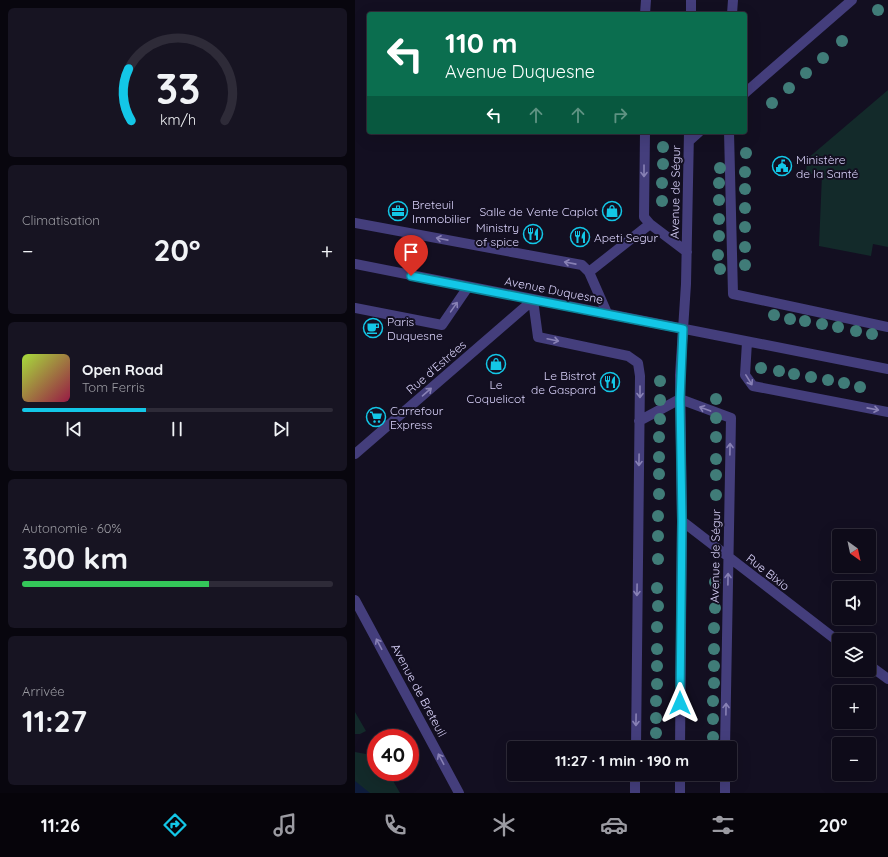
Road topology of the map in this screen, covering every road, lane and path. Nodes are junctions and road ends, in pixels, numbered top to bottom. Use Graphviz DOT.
graph roads {
  1 [pos="646,0"];
  2 [pos="691,0"];
  3 [pos="733,0"];
  4 [pos="852,0"];
  5 [pos="645,12"];
  6 [pos="691,12"];
  7 [pos="732,12"];
  8 [pos="747,91"];
  9 [pos="645,134"];
  10 [pos="729,134"];
  11 [pos="689,136"];
  12 [pos="355,223"];
  13 [pos="649,224"];
  14 [pos="687,252"];
  15 [pos="355,264"];
  16 [pos="589,272"];
  17 [pos="468,287"];
  18 [pos="533,300"];
  19 [pos="355,308"];
  20 [pos="607,314"];
  21 [pos="888,327"];
  22 [pos="683,329"];
  23 [pos="747,342"];
  24 [pos="888,370"];
  25 [pos="680,399"];
  26 [pos="888,412"];
  27 [pos="639,421"];
  28 [pos="355,454"];
  29 [pos="682,521"];
  30 [pos="728,557"];
  31 [pos="355,600"];
  32 [pos="832,637"];
  33 [pos="876,670"];
  34 [pos="888,679"];
  35 [pos="636,741"];
  36 [pos="680,741"];
  37 [pos="725,741"];
  38 [pos="635,781"];
  39 [pos="680,781"];
  40 [pos="725,781"];
  41 [pos="459,793"];
  42 [pos="635,793"];
  43 [pos="680,793"];
  44 [pos="725,793"];
  1 -- 5 [label="street"];
  2 -- 6 [label="street"];
  3 -- 7 [label="street"];
  4 -- 8 [label="street"];
  9 -- 13 [label="street, Avenue de Ségur, one-way"];
  10 -- 21 [label="street"];
  11 -- 14 [label="street, Avenue de Ségur"];
  16 -- 12 [label="street, one-way"];
  13 -- 14 [label="street, Avenue de Ségur"];
  13 -- 16 [label="street"];
  14 -- 22 [label="street, Avenue de Ségur"];
  15 -- 17 [label="street, Avenue Duquesne"];
  16 -- 20 [label="street"];
  17 -- 18 [label="street, Avenue Duquesne"];
  19 -- 17 [label="street, one-way"];
  18 -- 20 [label="street, Avenue Duquesne"];
  18 -- 27 [label="street, one-way"];
  28 -- 18 [label="street, Rue d'Estrées, one-way"];
  20 -- 22 [label="street, Avenue Duquesne"];
  22 -- 23 [label="street, Avenue Duquesne"];
  22 -- 25 [label="street, Avenue de Ségur"];
  23 -- 24 [label="street, Avenue Duquesne"];
  23 -- 26 [label="street, one-way"];
  25 -- 27 [label="street"];
  25 -- 29 [label="street, Avenue de Ségur"];
  30 -- 25 [label="street, Avenue de Ségur, one-way"];
  27 -- 35 [label="street, one-way"];
  29 -- 30 [label="street, Rue Bixio"];
  29 -- 36 [label="street, Avenue de Ségur"];
  30 -- 32 [label="street, Rue Bixio"];
  37 -- 30 [label="street, Avenue de Ségur, one-way"];
  41 -- 31 [label="street, Avenue de Breteuil, one-way"];
  33 -- 34 [label="street"];
  38 -- 42 [label="street"];
  39 -- 43 [label="street"];
  40 -- 44 [label="street"];
}
